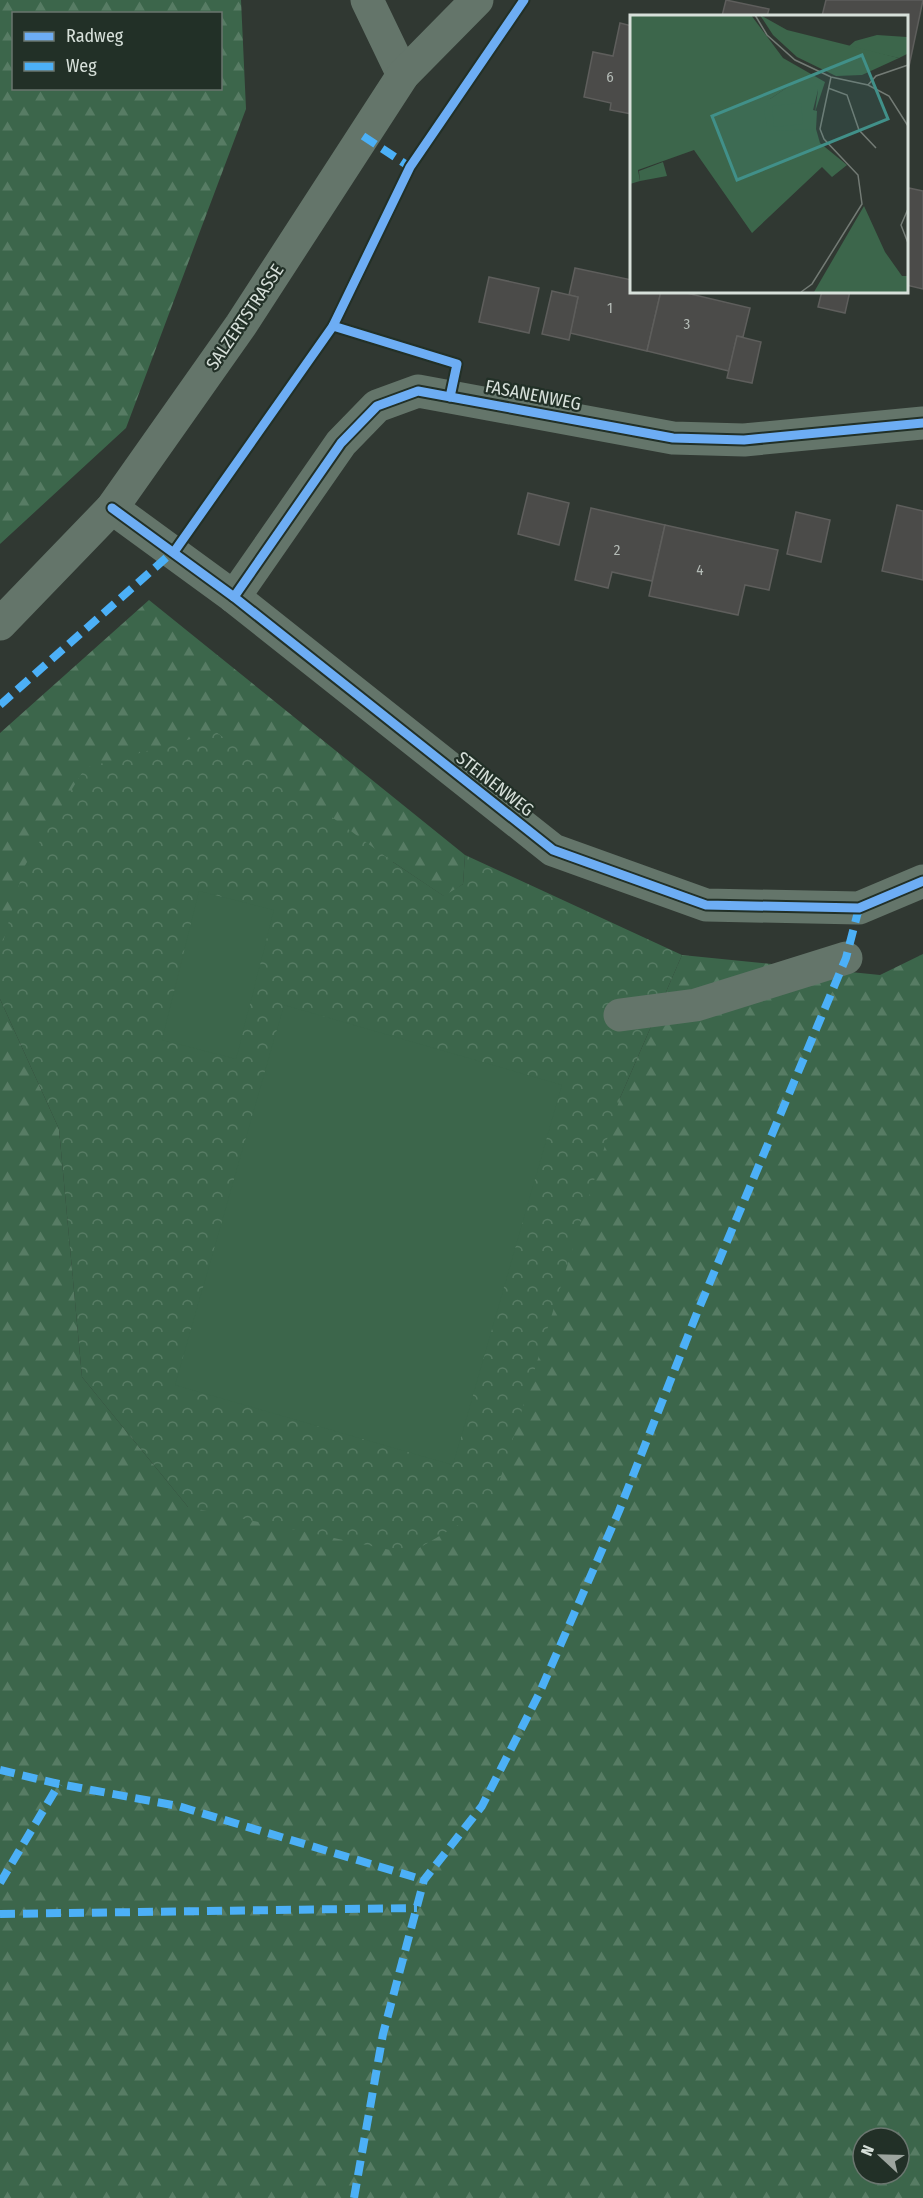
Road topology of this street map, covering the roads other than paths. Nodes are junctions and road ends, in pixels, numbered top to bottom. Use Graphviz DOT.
graph roads {
  1 [pos="367,0"];
  2 [pos="477,0"];
  3 [pos="403,75"];
  4 [pos="923,423"];
  5 [pos="112,508"];
  6 [pos="234,597"];
  7 [pos="0,624"];
  8 [pos="923,881"];
  9 [pos="846,958"];
  10 [pos="620,1015"];
  1 -- 3 [label="street"];
  2 -- 3 [label="street, SALZERTSTRASSE"];
  3 -- 5 [label="street, SALZERTSTRASSE"];
  4 -- 6 [label="street, FASANENWEG"];
  5 -- 6 [label="street, STEINENWEG"];
  5 -- 7 [label="street, SALZERTSTRASSE"];
  6 -- 8 [label="street, STEINENWEG"];
  9 -- 10 [label="street"];
}
